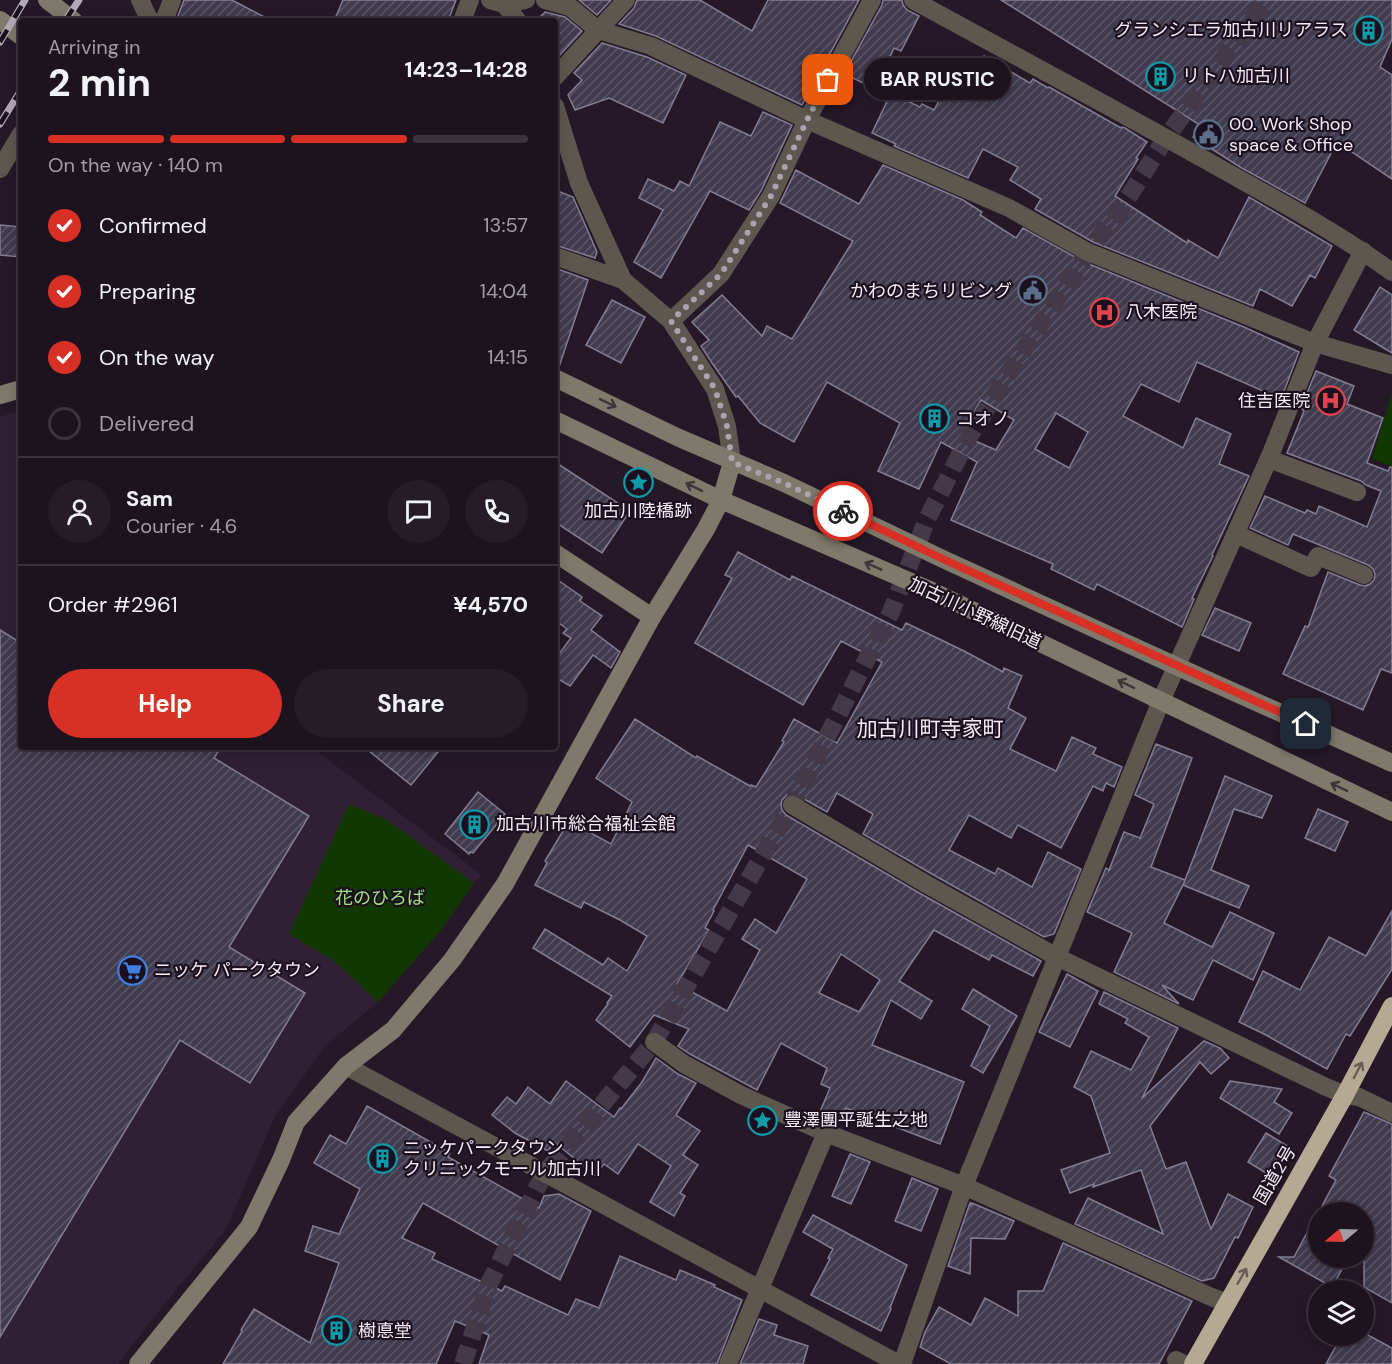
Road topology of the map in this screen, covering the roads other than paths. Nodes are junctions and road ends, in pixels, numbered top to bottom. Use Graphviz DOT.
graph roads {
  1 [pos="47,0"];
  2 [pos="140,0"];
  3 [pos="172,0"];
  4 [pos="470,0"];
  5 [pos="526,0"];
  6 [pos="545,0"];
  7 [pos="626,0"];
  8 [pos="872,0"];
  9 [pos="913,0"];
  10 [pos="497,2"];
  11 [pos="70,18"];
  12 [pos="149,18"];
  13 [pos="165,18"];
  14 [pos="463,18"];
  15 [pos="515,18"];
  16 [pos="0,20"];
  17 [pos="598,30"];
  18 [pos="18,34"];
  19 [pos="558,74"];
  20 [pos="558,116"];
  21 [pos="807,120"];
  22 [pos="18,139"];
  23 [pos="0,170"];
  24 [pos="1363,251"];
  25 [pos="558,257"];
  26 [pos="1392,272"];
  27 [pos="623,280"];
  28 [pos="671,321"];
  29 [pos="1315,343"];
  30 [pos="1392,366"];
  31 [pos="558,379"];
  32 [pos="18,389"];
  33 [pos="0,395"];
  34 [pos="558,421"];
  35 [pos="1269,459"];
  36 [pos="732,462"];
  37 [pos="1357,492"];
  38 [pos="721,500"];
  39 [pos="1236,534"];
  40 [pos="558,555"];
  41 [pos="1365,575"];
  42 [pos="652,617"];
  43 [pos="1176,666"];
  44 [pos="1161,701"];
  45 [pos="1392,763"];
  46 [pos="792,805"];
  47 [pos="1392,812"];
  48 [pos="1057,957"];
  49 [pos="1392,1006"];
  50 [pos="654,1042"];
  51 [pos="346,1066"];
  52 [pos="1345,1095"];
  53 [pos="1392,1113"];
  54 [pos="826,1133"];
  55 [pos="964,1186"];
  56 [pos="759,1289"];
  57 [pos="1227,1303"];
  58 [pos="1184,1363"];
  59 [pos="138,1364"];
  60 [pos="728,1364"];
  61 [pos="901,1364"];
  1 -- 11 [label="street"];
  2 -- 12 [label="street"];
  3 -- 13 [label="street"];
  4 -- 14 [label="street"];
  5 -- 10 [label="street"];
  6 -- 17 [label="street"];
  7 -- 17 [label="street"];
  8 -- 21 [label="street"];
  9 -- 24 [label="street"];
  10 -- 15 [label="street"];
  16 -- 18 [label="street"];
  17 -- 19 [label="street"];
  17 -- 21 [label="street"];
  20 -- 27 [label="street"];
  21 -- 28 [label="street"];
  21 -- 29 [label="street"];
  22 -- 23 [label="street"];
  24 -- 26 [label="street"];
  24 -- 29 [label="street"];
  25 -- 27 [label="street"];
  27 -- 28 [label="street"];
  28 -- 36 [label="street"];
  29 -- 30 [label="street"];
  29 -- 35 [label="street"];
  31 -- 36 [label="street, 加古川小野線旧道, one-way"];
  32 -- 33 [label="street"];
  38 -- 34 [label="street, 加古川小野線旧道, one-way"];
  35 -- 37 [label="street"];
  35 -- 39 [label="street"];
  36 -- 38 [label="street"];
  36 -- 43 [label="street, 加古川小野線旧道"];
  38 -- 42 [label="street"];
  44 -- 38 [label="street, 加古川小野線旧道, one-way"];
  39 -- 41 [label="street"];
  39 -- 43 [label="street"];
  40 -- 42 [label="street"];
  42 -- 51 [label="street"];
  43 -- 44 [label="street"];
  43 -- 45 [label="street, 加古川小野線旧道"];
  47 -- 44 [label="street, 加古川小野線旧道, one-way"];
  44 -- 48 [label="street"];
  46 -- 48 [label="street"];
  48 -- 52 [label="street"];
  48 -- 55 [label="street"];
  52 -- 49 [label="highway, 国道2号, one-way"];
  50 -- 54 [label="street"];
  51 -- 56 [label="street"];
  51 -- 59 [label="street"];
  52 -- 53 [label="street"];
  57 -- 52 [label="highway, 国道2号, one-way"];
  54 -- 55 [label="street"];
  54 -- 56 [label="street"];
  55 -- 57 [label="street"];
  55 -- 61 [label="street"];
  56 -- 60 [label="street"];
  56 -- 61 [label="street"];
  57 -- 58 [label="highway, 国道2号"];
}
